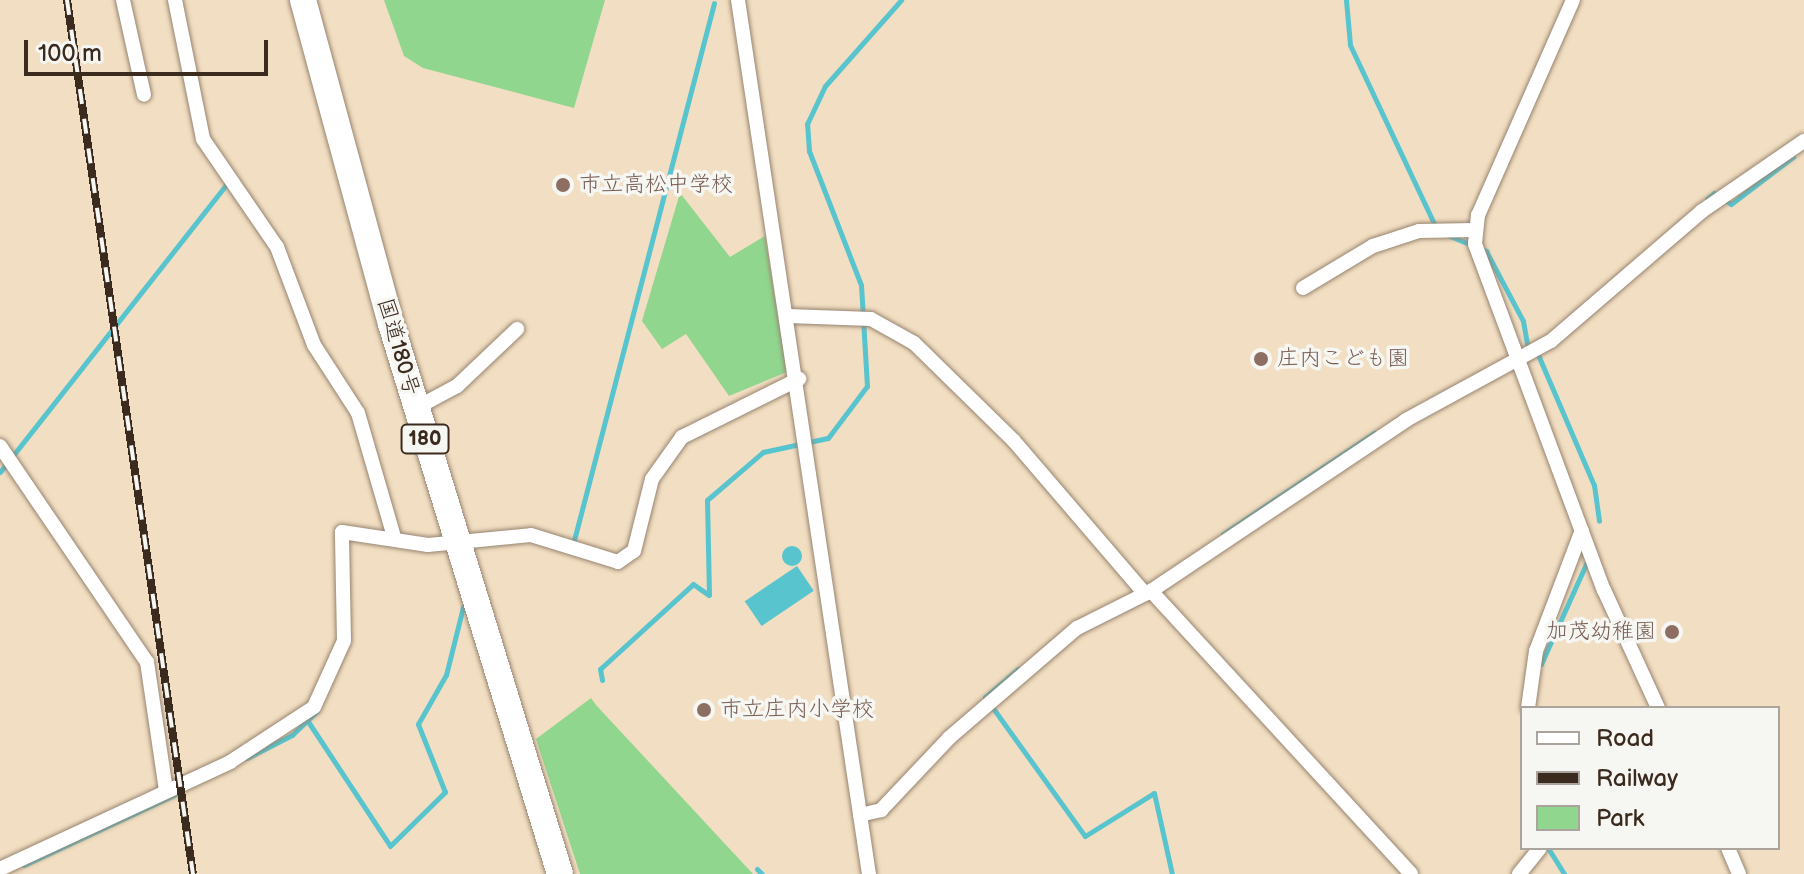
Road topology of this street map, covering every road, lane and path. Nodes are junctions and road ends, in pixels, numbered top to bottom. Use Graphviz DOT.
graph roads {
  1 [pos="123,0"];
  2 [pos="175,0"];
  3 [pos="303,0"];
  4 [pos="738,0"];
  5 [pos="1573,0"];
  6 [pos="144,95"];
  7 [pos="1803,143"];
  8 [pos="1475,241"];
  9 [pos="1303,288"];
  10 [pos="788,316"];
  11 [pos="517,329"];
  12 [pos="1520,358"];
  13 [pos="799,379"];
  14 [pos="416,408"];
  15 [pos="0,446"];
  16 [pos="1582,530"];
  17 [pos="394,537"];
  18 [pos="455,540"];
  19 [pos="1145,590"];
  20 [pos="1528,706"];
  21 [pos="1657,706"];
  22 [pos="166,791"];
  23 [pos="860,815"];
  24 [pos="1538,850"];
  25 [pos="1729,850"];
  26 [pos="0,869"];
  27 [pos="560,874"];
  28 [pos="869,874"];
  29 [pos="1411,874"];
  30 [pos="1519,874"];
  31 [pos="1739,874"];
  1 -- 6 [label="street"];
  2 -- 17 [label="street"];
  3 -- 14 [label="highway, 国道180号 / 180"];
  4 -- 10 [label="street"];
  5 -- 8 [label="street"];
  7 -- 12 [label="street"];
  8 -- 9 [label="street"];
  8 -- 12 [label="street"];
  10 -- 13 [label="street"];
  10 -- 19 [label="street"];
  11 -- 14 [label="street"];
  12 -- 16 [label="street"];
  12 -- 19 [label="street"];
  13 -- 18 [label="street"];
  13 -- 23 [label="street"];
  14 -- 18 [label="highway, 国道180号 / 180"];
  15 -- 22 [label="street"];
  16 -- 20 [label="street"];
  16 -- 21 [label="street"];
  17 -- 18 [label="street"];
  17 -- 22 [label="street"];
  18 -- 27 [label="highway, 国道180号 / 180"];
  19 -- 23 [label="street"];
  19 -- 29 [label="street"];
  22 -- 26 [label="street"];
  23 -- 28 [label="street"];
  24 -- 30 [label="street"];
  25 -- 31 [label="street"];
}
